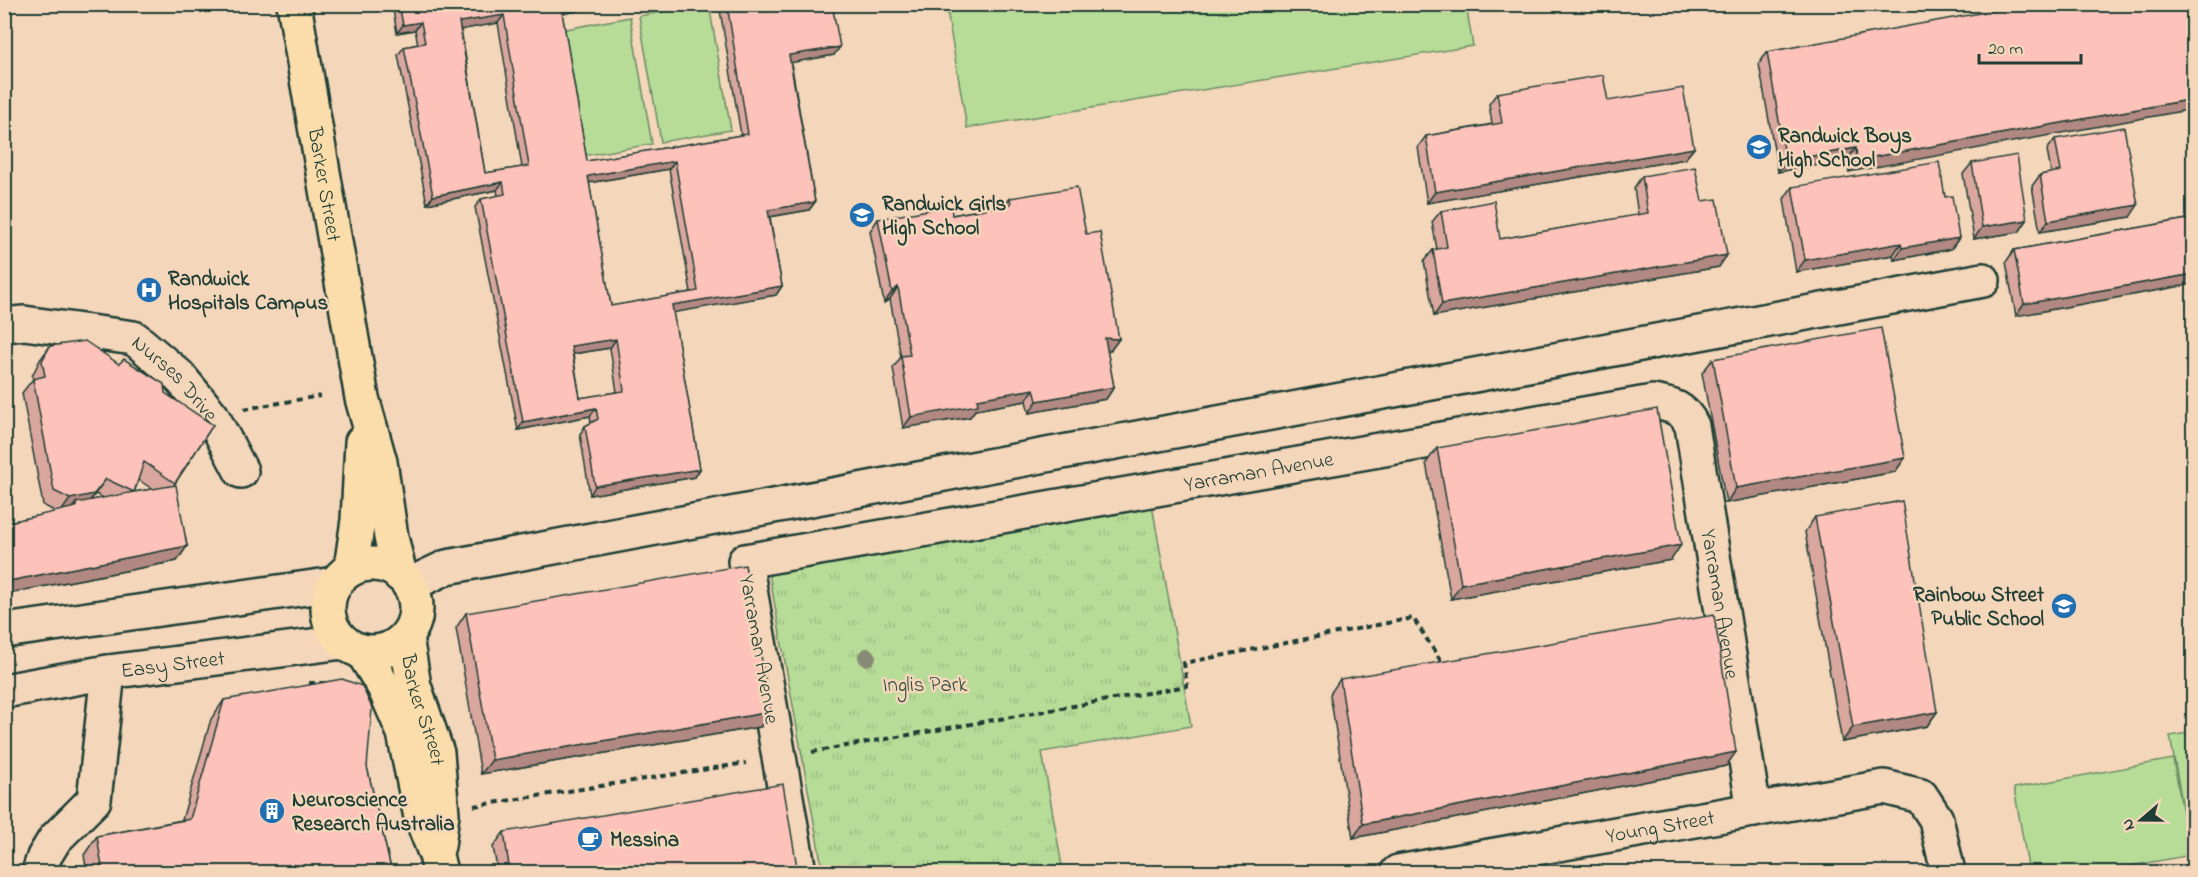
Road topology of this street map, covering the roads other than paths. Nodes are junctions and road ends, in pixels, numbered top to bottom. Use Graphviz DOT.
graph roads {
  1 [pos="294,4"];
  2 [pos="1983,280"];
  3 [pos="4,325"];
  4 [pos="362,398"];
  5 [pos="241,471"];
  6 [pos="343,576"];
  7 [pos="405,580"];
  8 [pos="4,631"];
  9 [pos="406,637"];
  10 [pos="352,646"];
  11 [pos="108,672"];
  12 [pos="4,691"];
  13 [pos="1754,810"];
  14 [pos="438,864"];
  15 [pos="39,873"];
  16 [pos="799,873"];
  17 [pos="1398,873"];
  18 [pos="1948,873"];
  1 -- 4 [label="main road, Barker Street"];
  2 -- 7 [label="street"];
  3 -- 5 [label="street, Nurses Drive"];
  4 -- 6 [label="main road, Barker Street"];
  4 -- 7 [label="main road, Barker Street"];
  6 -- 7 [label="main road"];
  6 -- 8 [label="street"];
  6 -- 10 [label="main road"];
  7 -- 9 [label="main road"];
  9 -- 10 [label="main road"];
  9 -- 14 [label="main road, Barker Street"];
  10 -- 11 [label="street, Easy Street"];
  10 -- 14 [label="main road, Barker Street"];
  11 -- 12 [label="street, Easy Street"];
  11 -- 15 [label="street"];
  13 -- 16 [label="street, Yarraman Avenue"];
  13 -- 17 [label="street, Young Street"];
  13 -- 18 [label="street, Young Street"];
}
